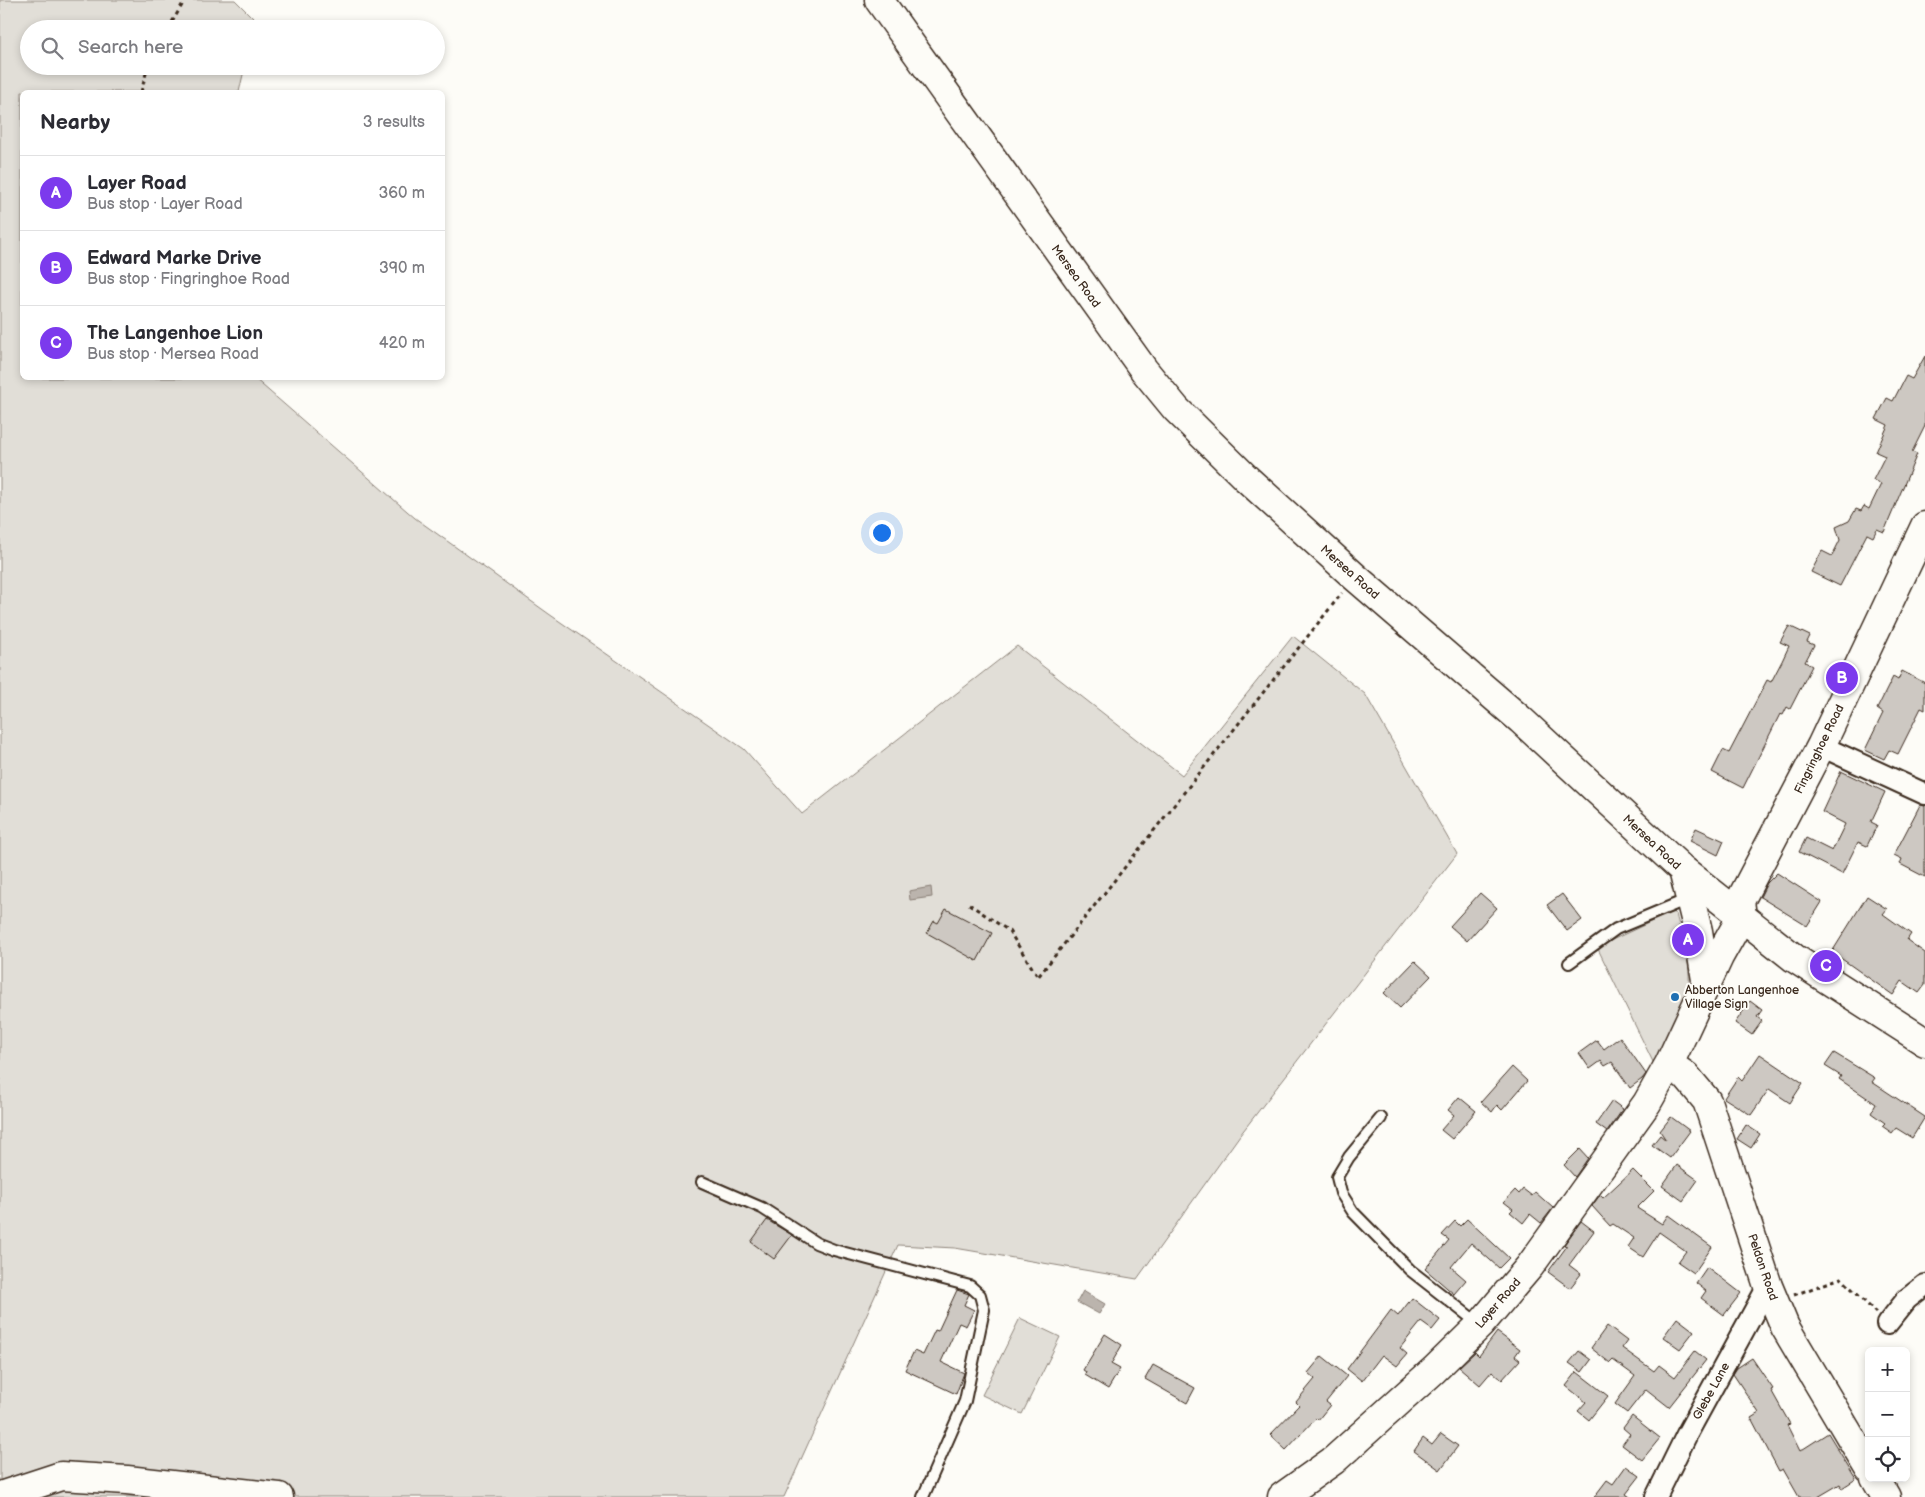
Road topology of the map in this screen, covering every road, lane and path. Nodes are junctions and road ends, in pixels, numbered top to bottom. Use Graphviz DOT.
graph roads {
  1 [pos="184,0"];
  2 [pos="879,0"];
  3 [pos="173,20"];
  4 [pos="146,75"];
  5 [pos="142,90"];
  6 [pos="1925,526"];
  7 [pos="1355,577"];
  8 [pos="1821,746"];
  9 [pos="1925,794"];
  10 [pos="1683,870"];
  11 [pos="1690,899"];
  12 [pos="968,904"];
  13 [pos="1742,916"];
  14 [pos="1569,964"];
  15 [pos="1707,986"];
  16 [pos="1925,1042"];
  17 [pos="1669,1064"];
  18 [pos="1381,1118"];
  19 [pos="702,1182"];
  20 [pos="1925,1285"];
  21 [pos="1772,1294"];
  22 [pos="1887,1324"];
  23 [pos="1480,1325"];
  24 [pos="1865,1461"];
  25 [pos="1877,1482"];
  26 [pos="0,1496"];
  27 [pos="279,1497"];
  28 [pos="923,1497"];
  29 [pos="1282,1497"];
  30 [pos="1656,1497"];
  31 [pos="1886,1497"];
  1 -- 3 [label="path"];
  2 -- 7 [label="street, Mersea Road"];
  4 -- 5 [label="path"];
  6 -- 8 [label="street, Fingringhoe Road"];
  7 -- 10 [label="street, Mersea Road"];
  7 -- 12 [label="path"];
  8 -- 9 [label="street"];
  8 -- 13 [label="street, Fingringhoe Road"];
  10 -- 11 [label="street"];
  10 -- 13 [label="street, Mersea Road"];
  11 -- 14 [label="lane"];
  11 -- 15 [label="street"];
  13 -- 15 [label="street, Layer Road"];
  13 -- 16 [label="street, Mersea Road"];
  15 -- 17 [label="street, Layer Road"];
  17 -- 21 [label="street, Peldon Road"];
  17 -- 23 [label="street, Layer Road"];
  18 -- 23 [label="lane"];
  19 -- 28 [label="lane"];
  20 -- 22 [label="street"];
  21 -- 22 [label="path"];
  21 -- 24 [label="street, Peldon Road"];
  21 -- 30 [label="street, Glebe Lane"];
  23 -- 29 [label="street, Layer Road"];
  25 -- 31 [label="street"];
  26 -- 27 [label="street"];
}
